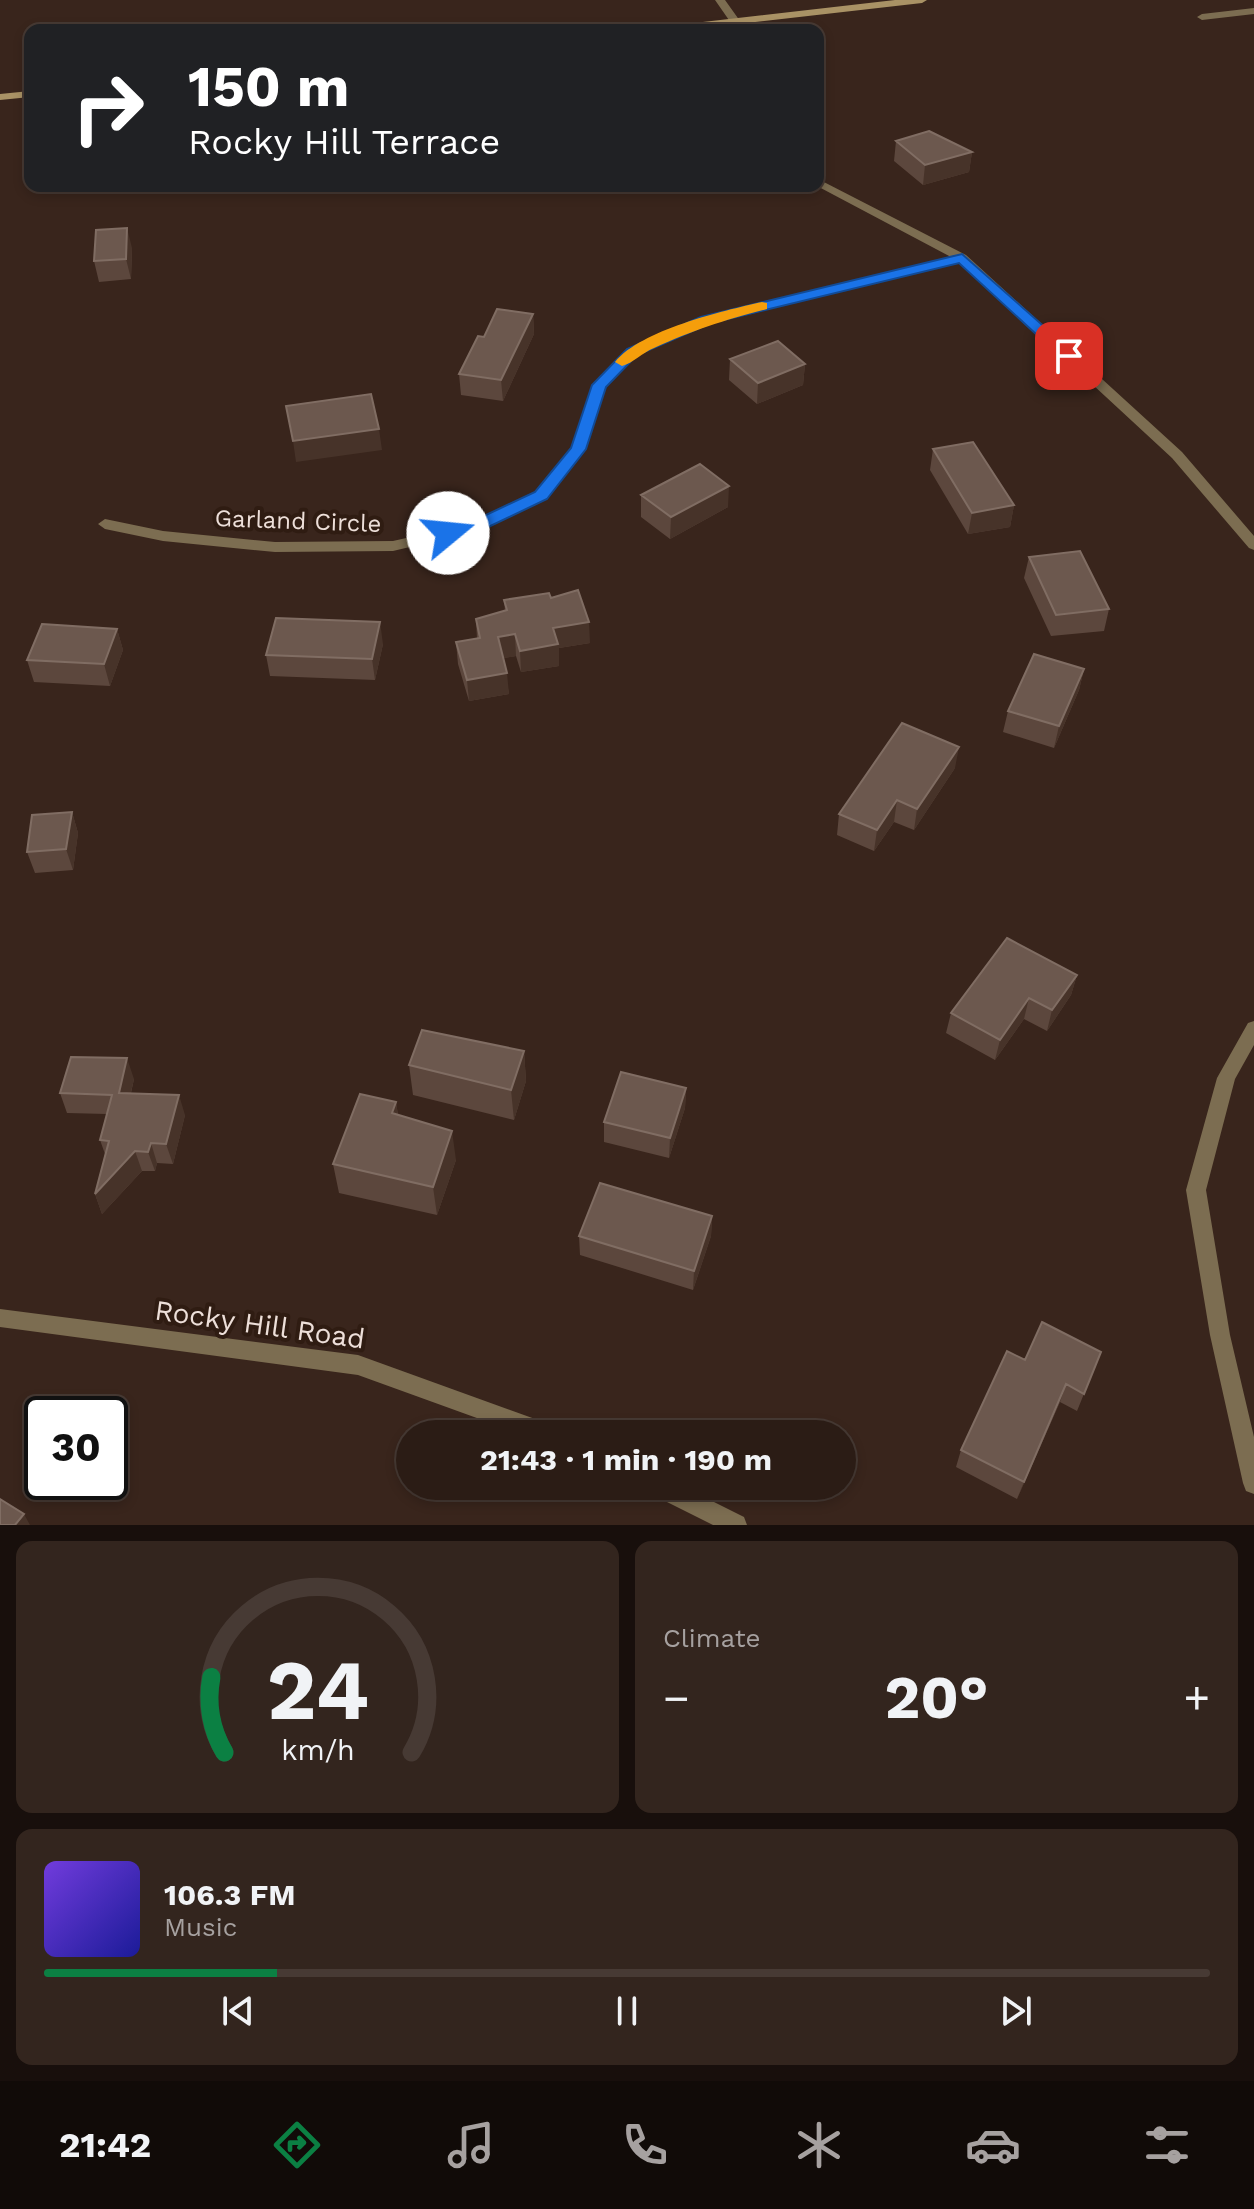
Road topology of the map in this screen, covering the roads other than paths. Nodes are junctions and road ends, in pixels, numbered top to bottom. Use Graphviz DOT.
graph roads {
  1 [pos="720,0"];
  2 [pos="922,0"];
  3 [pos="1254,11"];
  4 [pos="1202,17"];
  5 [pos="735,21"];
  6 [pos="710,24"];
  7 [pos="24,95"];
  8 [pos="0,97"];
  9 [pos="824,185"];
  10 [pos="962,258"];
  11 [pos="105,524"];
  12 [pos="1254,545"];
  13 [pos="1254,1028"];
  14 [pos="0,1318"];
  15 [pos="510,1420"];
  16 [pos="1254,1483"];
  17 [pos="687,1500"];
  18 [pos="736,1525"];
  1 -- 5 [label="street"];
  2 -- 5 [label="main road"];
  3 -- 4 [label="street"];
  5 -- 6 [label="main road"];
  7 -- 8 [label="main road"];
  9 -- 10 [label="street"];
  10 -- 11 [label="street, Garland Circle"];
  10 -- 12 [label="street"];
  13 -- 16 [label="street"];
  14 -- 15 [label="street, Rocky Hill Road"];
  17 -- 18 [label="street"];
}
